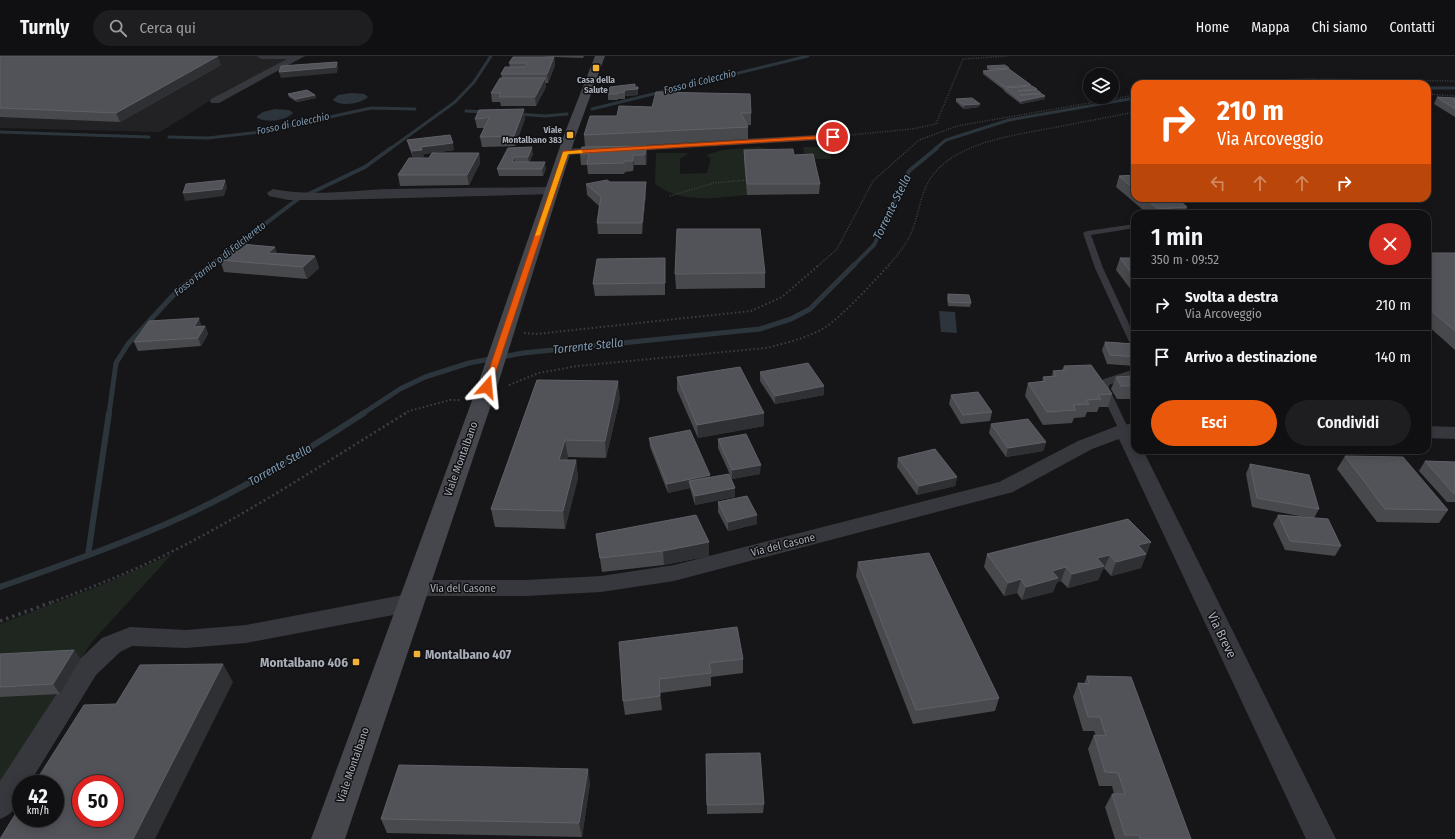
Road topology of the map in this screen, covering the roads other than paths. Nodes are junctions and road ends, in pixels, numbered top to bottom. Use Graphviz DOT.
graph roads {
  1 [pos="261,56"];
  2 [pos="600,56"];
  3 [pos="300,57"];
  4 [pos="215,101"];
  5 [pos="833,137"];
  6 [pos="565,152"];
  7 [pos="551,191"];
  8 [pos="273,193"];
  9 [pos="1131,227"];
  10 [pos="1131,337"];
  11 [pos="1131,373"];
  12 [pos="1130,430"];
  13 [pos="1431,432"];
  14 [pos="1455,433"];
  15 [pos="1141,454"];
  16 [pos="412,596"];
  17 [pos="0,806"];
  18 [pos="328,839"];
  19 [pos="1321,839"];
  1 -- 3 [label="street"];
  2 -- 6 [label="main road, Viale Montalbano"];
  3 -- 4 [label="street"];
  5 -- 6 [label="street"];
  6 -- 7 [label="main road, Viale Montalbano"];
  7 -- 8 [label="street"];
  7 -- 16 [label="main road, Viale Montalbano"];
  9 -- 10 [label="lane"];
  11 -- 12 [label="lane"];
  12 -- 16 [label="street, Via del Casone"];
  13 -- 14 [label="street"];
  15 -- 19 [label="street, Via Breve"];
  16 -- 17 [label="street, Via del Casone"];
  16 -- 18 [label="main road, Viale Montalbano"];
}
